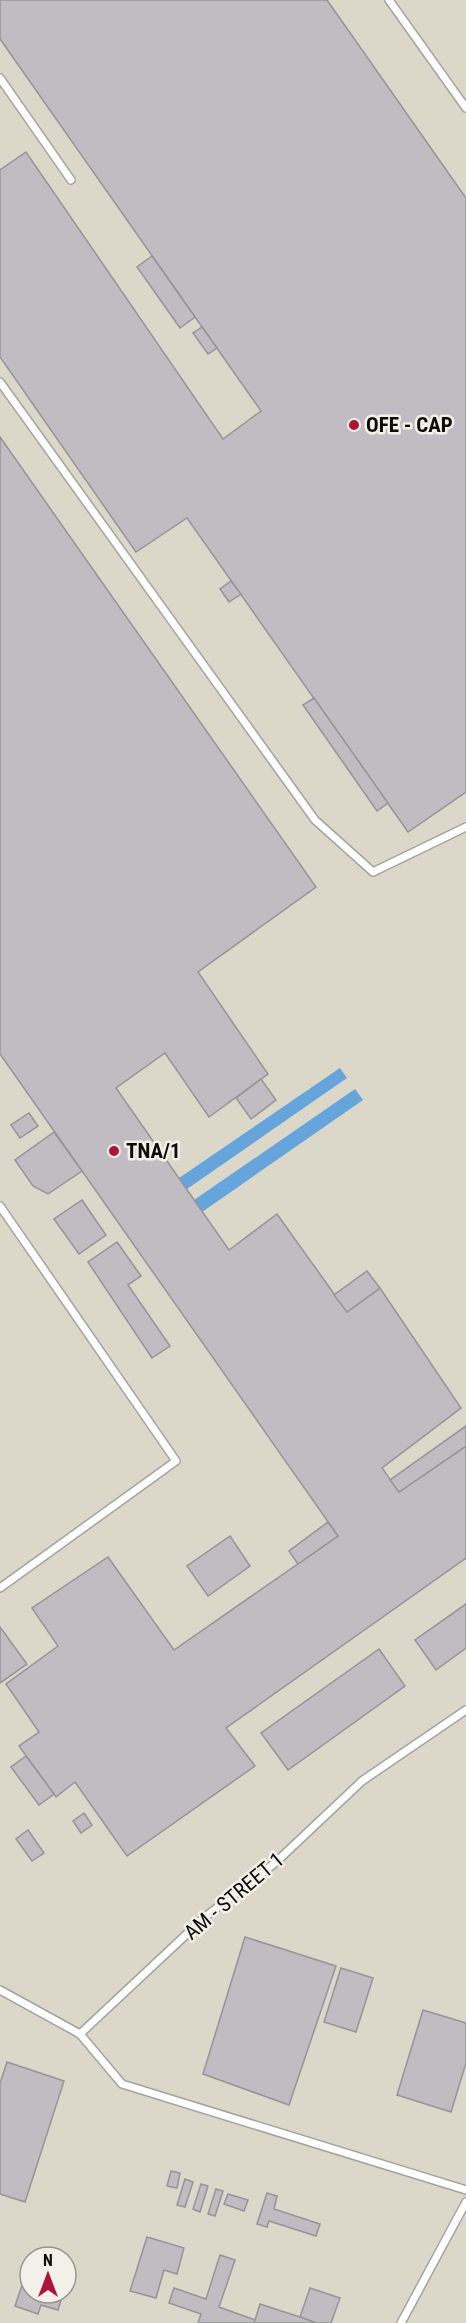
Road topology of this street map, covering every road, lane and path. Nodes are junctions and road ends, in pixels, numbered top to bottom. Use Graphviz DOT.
graph roads {
  1 [pos="389,0"];
  2 [pos="0,78"];
  3 [pos="466,108"];
  4 [pos="71,180"];
  5 [pos="0,382"];
  6 [pos="466,827"];
  7 [pos="0,1206"];
  8 [pos="0,1588"];
  9 [pos="466,1710"];
  10 [pos="0,1990"];
  11 [pos="80,2034"];
  12 [pos="466,2190"];
  13 [pos="466,2202"];
  14 [pos="401,2323"];
  1 -- 3 [label="lane"];
  2 -- 4 [label="lane"];
  5 -- 6 [label="lane"];
  7 -- 8 [label="lane"];
  9 -- 11 [label="lane, AM - STREET 1"];
  10 -- 11 [label="lane"];
  11 -- 12 [label="lane"];
  13 -- 14 [label="lane"];
}
